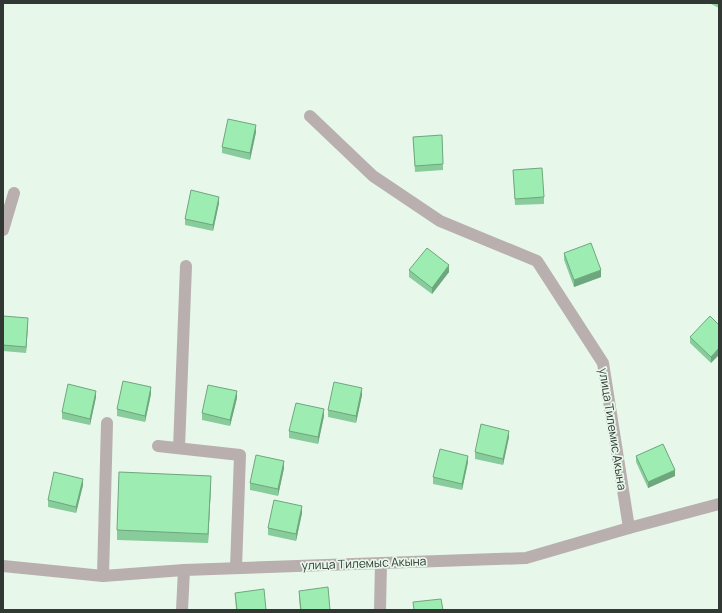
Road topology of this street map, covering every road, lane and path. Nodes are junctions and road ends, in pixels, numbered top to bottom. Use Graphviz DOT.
graph roads {
  1 [pos="310,116"];
  2 [pos="14,193"];
  3 [pos="3,230"];
  4 [pos="186,266"];
  5 [pos="107,423"];
  6 [pos="158,446"];
  7 [pos="179,448"];
  8 [pos="719,504"];
  9 [pos="629,528"];
  10 [pos="380,563"];
  11 [pos="3,566"];
  12 [pos="236,568"];
  13 [pos="184,570"];
  14 [pos="103,576"];
  15 [pos="182,610"];
  16 [pos="380,610"];
  1 -- 9 [label="street, улица Тилемис Акына"];
  2 -- 3 [label="street"];
  4 -- 7 [label="street"];
  5 -- 14 [label="street"];
  6 -- 7 [label="street"];
  7 -- 12 [label="street"];
  8 -- 9 [label="street, улица Тилемыс Акына"];
  9 -- 10 [label="street, улица Тилемыс Акына"];
  10 -- 12 [label="street, улица Тилемыс Акына"];
  10 -- 16 [label="street"];
  11 -- 14 [label="street, улица Тилемыс Акына"];
  12 -- 13 [label="street, улица Тилемыс Акына"];
  13 -- 14 [label="street, улица Тилемыс Акына"];
  13 -- 15 [label="street"];
}
